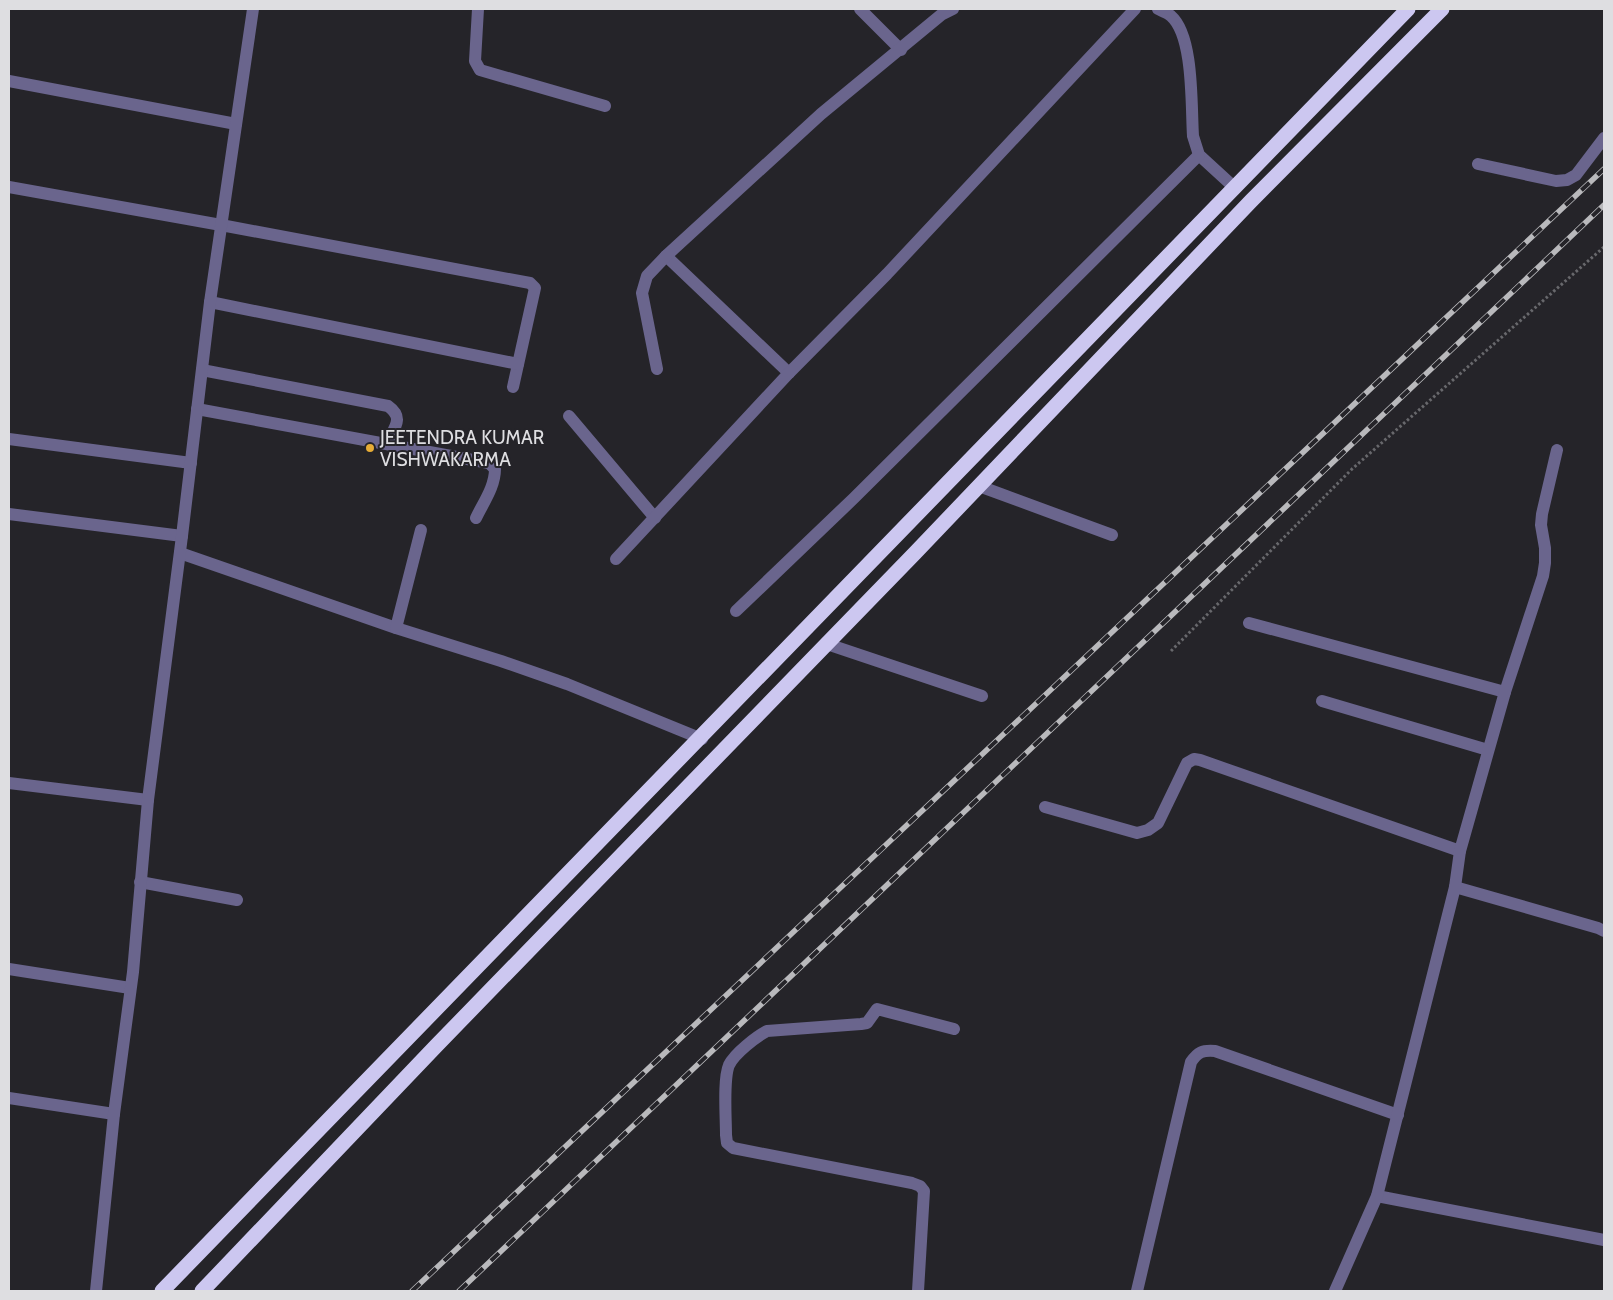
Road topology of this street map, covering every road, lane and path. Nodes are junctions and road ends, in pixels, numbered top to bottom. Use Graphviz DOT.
graph roads {
  1 [pos="252,9"];
  2 [pos="478,9"];
  3 [pos="860,9"];
  4 [pos="954,9"];
  5 [pos="1135,9"];
  6 [pos="1158,9"];
  7 [pos="1408,9"];
  8 [pos="1442,9"];
  9 [pos="901,50"];
  10 [pos="9,81"];
  11 [pos="605,106"];
  12 [pos="236,124"];
  13 [pos="1604,138"];
  14 [pos="1199,155"];
  15 [pos="1478,164"];
  16 [pos="9,187"];
  17 [pos="1235,188"];
  18 [pos="221,225"];
  19 [pos="1604,247"];
  20 [pos="666,256"];
  21 [pos="210,302"];
  22 [pos="518,364"];
  23 [pos="657,369"];
  24 [pos="202,370"];
  25 [pos="789,373"];
  26 [pos="514,387"];
  27 [pos="197,409"];
  28 [pos="569,416"];
  29 [pos="9,439"];
  30 [pos="387,444"];
  31 [pos="1557,450"];
  32 [pos="191,463"];
  33 [pos="979,486"];
  34 [pos="9,514"];
  35 [pos="476,518"];
  36 [pos="656,518"];
  37 [pos="421,530"];
  38 [pos="1112,535"];
  39 [pos="182,536"];
  40 [pos="180,553"];
  41 [pos="616,559"];
  42 [pos="736,610"];
  43 [pos="1249,622"];
  44 [pos="396,628"];
  45 [pos="827,644"];
  46 [pos="1171,651"];
  47 [pos="1505,692"];
  48 [pos="982,696"];
  49 [pos="1322,701"];
  50 [pos="702,739"];
  51 [pos="1488,750"];
  52 [pos="9,783"];
  53 [pos="148,800"];
  54 [pos="1045,807"];
  55 [pos="1460,851"];
  56 [pos="140,882"];
  57 [pos="1455,888"];
  58 [pos="237,900"];
  59 [pos="1604,931"];
  60 [pos="9,968"];
  61 [pos="130,988"];
  62 [pos="954,1029"];
  63 [pos="9,1098"];
  64 [pos="114,1114"];
  65 [pos="1398,1114"];
  66 [pos="1377,1196"];
  67 [pos="1604,1240"];
  68 [pos="96,1291"];
  69 [pos="162,1291"];
  70 [pos="202,1291"];
  71 [pos="918,1291"];
  72 [pos="1137,1291"];
  73 [pos="1335,1291"];
  1 -- 12 [label="street"];
  2 -- 11 [label="street"];
  3 -- 9 [label="street"];
  4 -- 9 [label="street"];
  5 -- 25 [label="street"];
  6 -- 14 [label="street"];
  7 -- 17 [label="highway"];
  8 -- 33 [label="highway"];
  9 -- 20 [label="street"];
  10 -- 12 [label="street"];
  12 -- 18 [label="street"];
  13 -- 15 [label="street"];
  14 -- 17 [label="street"];
  14 -- 42 [label="street"];
  16 -- 18 [label="street"];
  17 -- 50 [label="highway"];
  18 -- 21 [label="street"];
  18 -- 22 [label="street"];
  19 -- 46 [label="path"];
  20 -- 23 [label="street"];
  20 -- 25 [label="street"];
  21 -- 22 [label="street"];
  21 -- 24 [label="street"];
  22 -- 26 [label="street"];
  24 -- 27 [label="street"];
  24 -- 30 [label="street"];
  25 -- 36 [label="street"];
  27 -- 30 [label="street"];
  27 -- 32 [label="street"];
  28 -- 36 [label="street"];
  29 -- 32 [label="street"];
  30 -- 35 [label="street"];
  31 -- 47 [label="street"];
  32 -- 39 [label="street"];
  33 -- 38 [label="street"];
  33 -- 45 [label="highway"];
  34 -- 39 [label="street"];
  36 -- 41 [label="street"];
  37 -- 44 [label="street"];
  39 -- 40 [label="street"];
  40 -- 44 [label="street"];
  40 -- 53 [label="street"];
  43 -- 47 [label="street"];
  44 -- 50 [label="street"];
  45 -- 48 [label="street"];
  45 -- 70 [label="highway"];
  47 -- 51 [label="street"];
  49 -- 51 [label="street"];
  50 -- 69 [label="highway"];
  51 -- 55 [label="street"];
  52 -- 53 [label="street"];
  53 -- 56 [label="street"];
  54 -- 55 [label="street"];
  55 -- 57 [label="street"];
  56 -- 58 [label="street"];
  56 -- 61 [label="street"];
  57 -- 59 [label="street"];
  57 -- 65 [label="street"];
  60 -- 61 [label="street"];
  61 -- 64 [label="street"];
  62 -- 71 [label="street"];
  63 -- 64 [label="street"];
  64 -- 68 [label="street"];
  65 -- 66 [label="street"];
  65 -- 72 [label="street"];
  66 -- 67 [label="street"];
  66 -- 73 [label="street"];
}
